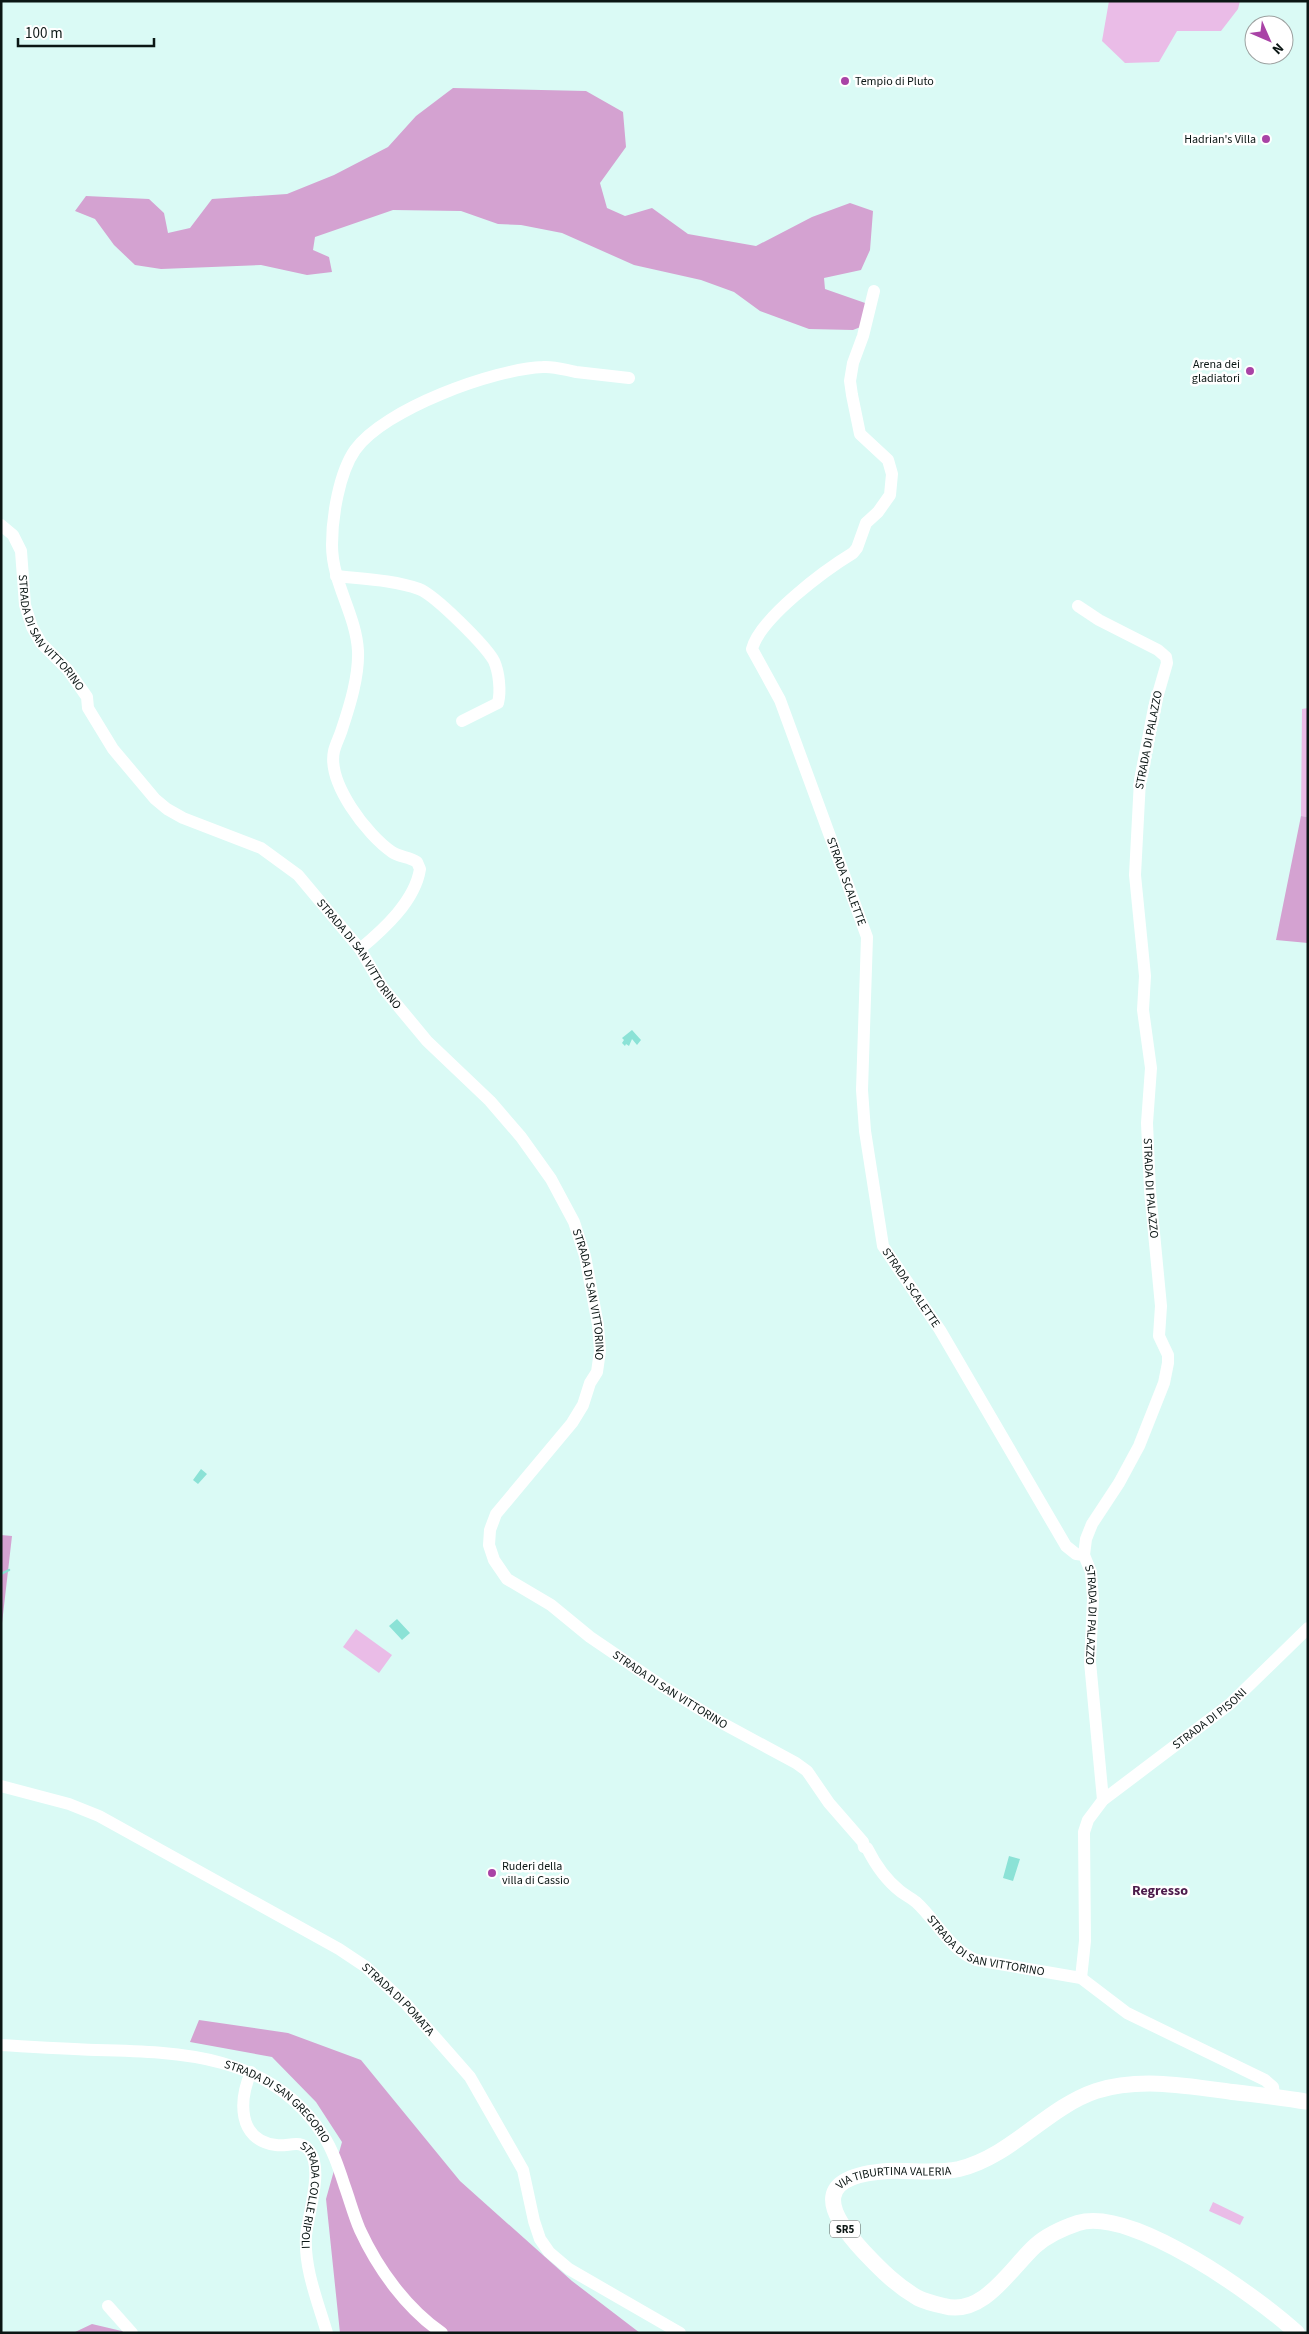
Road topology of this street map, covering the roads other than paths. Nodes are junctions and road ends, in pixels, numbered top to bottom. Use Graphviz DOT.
graph roads {
  1 [pos="874,291"];
  2 [pos="629,378"];
  3 [pos="1,525"];
  4 [pos="336,576"];
  5 [pos="1078,606"];
  6 [pos="462,721"];
  7 [pos="360,949"];
  8 [pos="1084,1556"];
  9 [pos="1308,1628"];
  10 [pos="1,1786"];
  11 [pos="1103,1800"];
  12 [pos="1081,1978"];
  13 [pos="1,2046"];
  14 [pos="250,2072"];
  15 [pos="1274,2095"];
  16 [pos="1308,2102"];
  17 [pos="108,2306"];
  18 [pos="132,2333"];
  19 [pos="327,2333"];
  20 [pos="442,2333"];
  21 [pos="680,2333"];
  22 [pos="1298,2333"];
  1 -- 8 [label="street, STRADA SCALETTE"];
  2 -- 4 [label="street"];
  3 -- 7 [label="street, STRADA DI SAN VITTORINO"];
  4 -- 6 [label="street"];
  4 -- 7 [label="street"];
  5 -- 8 [label="street, STRADA DI PALAZZO"];
  7 -- 12 [label="street, STRADA DI SAN VITTORINO"];
  8 -- 11 [label="street, STRADA DI PALAZZO"];
  9 -- 11 [label="street, STRADA DI PISONI"];
  10 -- 21 [label="street, STRADA DI POMATA"];
  11 -- 12 [label="street, STRADA DI PISONI"];
  12 -- 15 [label="street, STRADA DI SAN VITTORINO"];
  13 -- 14 [label="street, STRADA DI SAN GREGORIO"];
  14 -- 19 [label="street, STRADA COLLE RIPOLI"];
  14 -- 20 [label="street, STRADA DI SAN GREGORIO"];
  15 -- 16 [label="main road, VIA TIBURTINA VALERIA / SR5"];
  15 -- 22 [label="main road, VIA TIBURTINA VALERIA / SR5"];
  17 -- 18 [label="street"];
}
